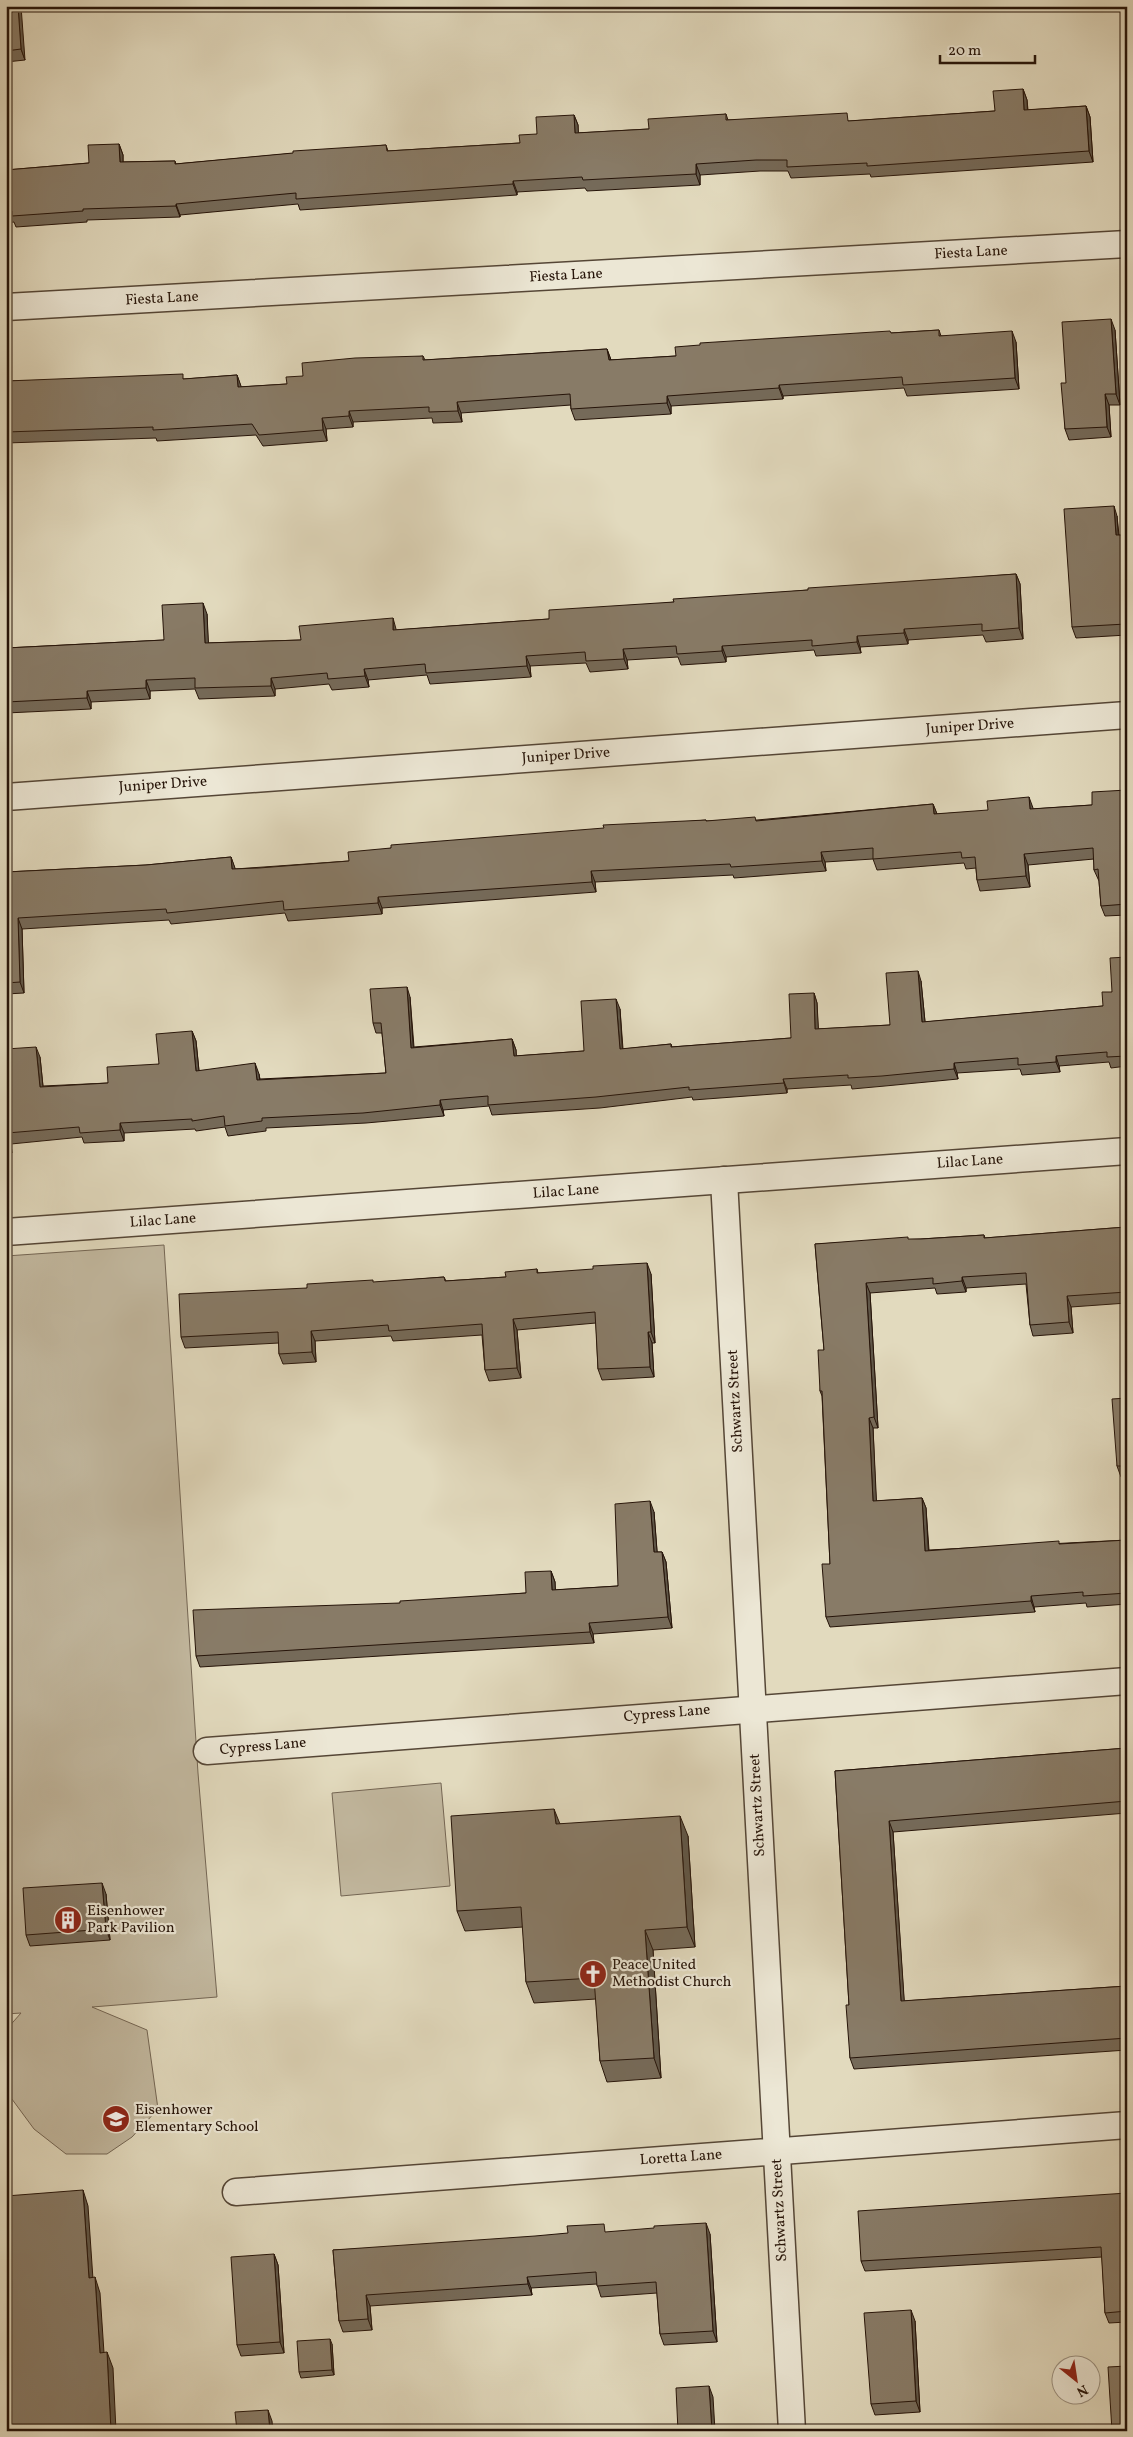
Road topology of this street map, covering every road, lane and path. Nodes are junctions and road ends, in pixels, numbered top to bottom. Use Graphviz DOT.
graph roads {
  1 [pos="1127,244"];
  2 [pos="6,307"];
  3 [pos="1127,715"];
  4 [pos="6,797"];
  5 [pos="1127,1151"];
  6 [pos="724,1180"];
  7 [pos="6,1232"];
  8 [pos="1127,1680"];
  9 [pos="752,1708"];
  10 [pos="206,1751"];
  11 [pos="1127,2125"];
  12 [pos="777,2150"];
  13 [pos="236,2192"];
  14 [pos="792,2431"];
  1 -- 2 [label="street, Fiesta Lane"];
  3 -- 4 [label="street, Juniper Drive"];
  5 -- 6 [label="street, Lilac Lane"];
  6 -- 7 [label="street, Lilac Lane"];
  6 -- 9 [label="street, Schwartz Street"];
  8 -- 9 [label="street, Cypress Lane"];
  9 -- 10 [label="street, Cypress Lane"];
  9 -- 12 [label="street, Schwartz Street"];
  11 -- 12 [label="street, Loretta Lane"];
  12 -- 13 [label="street, Loretta Lane"];
  12 -- 14 [label="street, Schwartz Street"];
}
